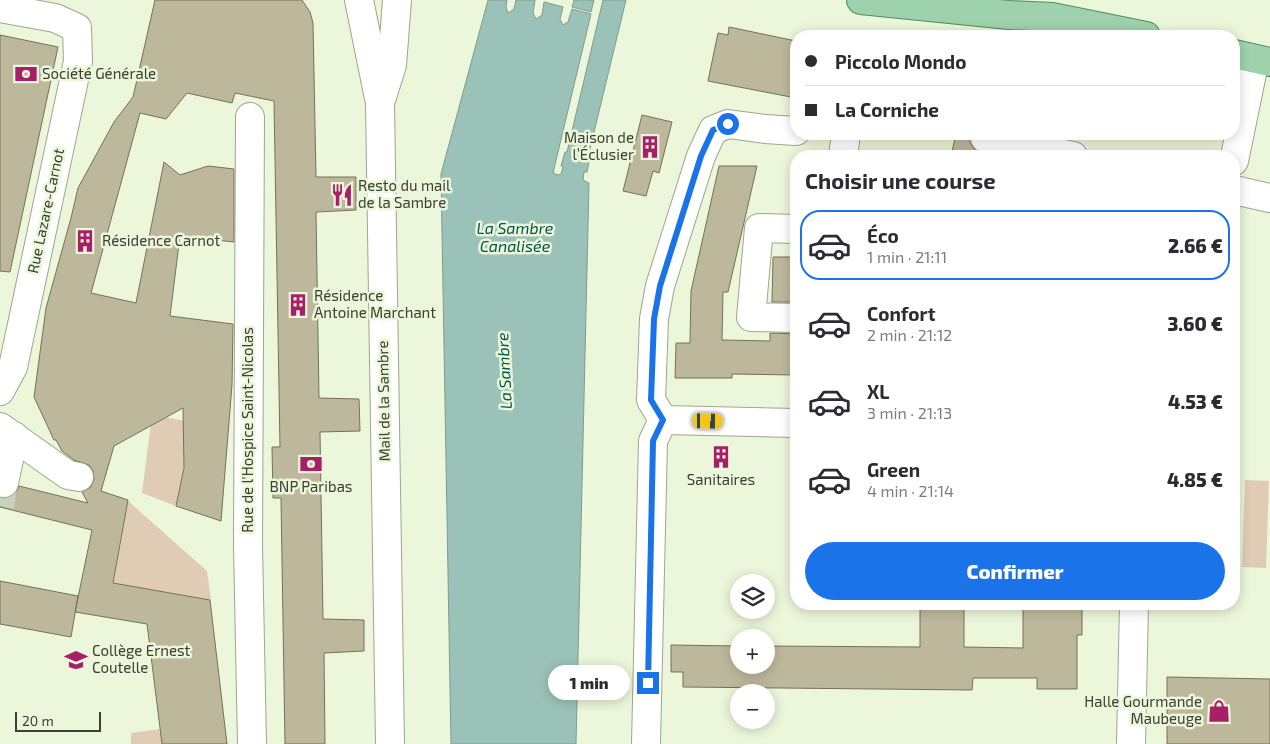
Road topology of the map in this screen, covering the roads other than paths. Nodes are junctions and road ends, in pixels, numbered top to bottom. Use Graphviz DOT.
graph roads {
  1 [pos="359,0"];
  2 [pos="397,0"];
  3 [pos="862,0"];
  4 [pos="0,8"];
  5 [pos="1053,8"];
  6 [pos="1126,30"];
  7 [pos="1253,58"];
  8 [pos="380,104"];
  9 [pos="250,117"];
  10 [pos="1240,128"];
  11 [pos="790,131"];
  12 [pos="995,140"];
  13 [pos="1044,150"];
  14 [pos="1240,191"];
  15 [pos="1270,198"];
  16 [pos="790,229"];
  17 [pos="790,318"];
  18 [pos="0,391"];
  19 [pos="663,420"];
  20 [pos="790,423"];
  21 [pos="7,432"];
  22 [pos="79,477"];
  23 [pos="4,483"];
  24 [pos="1134,610"];
  25 [pos="252,744"];
  26 [pos="390,744"];
  27 [pos="646,744"];
  28 [pos="1131,744"];
  1 -- 8 [label="street, Mail de la Sambre"];
  2 -- 8 [label="street"];
  3 -- 5 [label="main road"];
  4 -- 18 [label="street, Rue Lazare-Carnot"];
  5 -- 6 [label="main road"];
  7 -- 10 [label="street"];
  8 -- 26 [label="street, Mail de la Sambre"];
  9 -- 25 [label="street, Rue de l'Hospice Saint-Nicolas"];
  11 -- 19 [label="street"];
  12 -- 13 [label="street"];
  14 -- 15 [label="street"];
  16 -- 17 [label="street"];
  19 -- 20 [label="street"];
  19 -- 27 [label="street"];
  21 -- 22 [label="street"];
  21 -- 23 [label="street"];
  24 -- 28 [label="street"];
}
